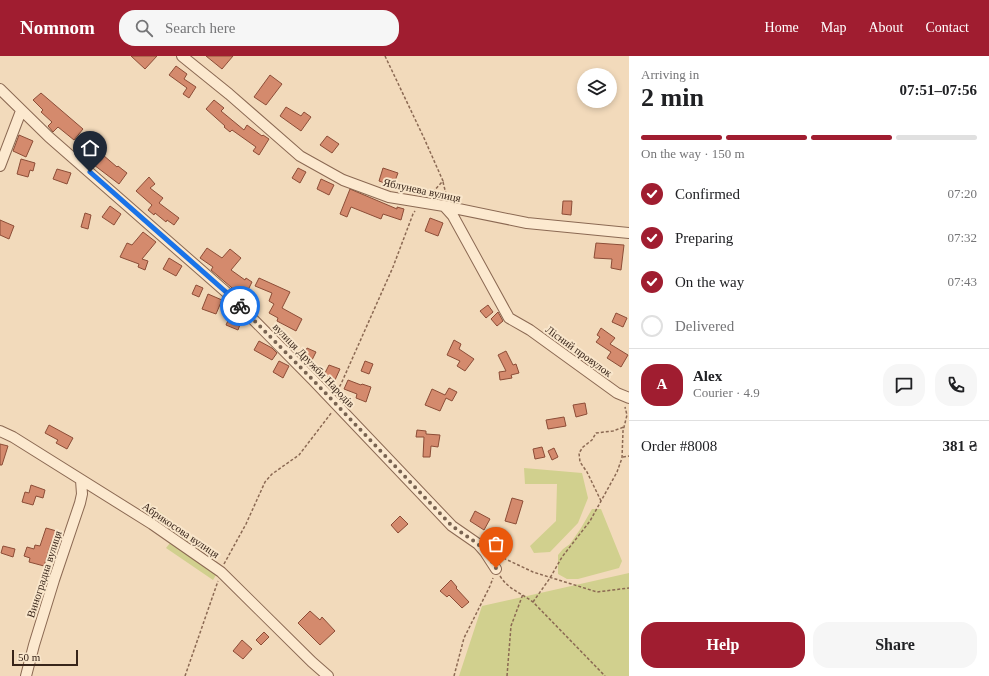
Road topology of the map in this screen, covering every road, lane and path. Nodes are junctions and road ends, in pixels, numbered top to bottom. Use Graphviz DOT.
graph roads {
  1 [pos="385,56"];
  2 [pos="188,58"];
  3 [pos="0,89"];
  4 [pos="21,111"];
  5 [pos="0,166"];
  6 [pos="443,181"];
  7 [pos="423,203"];
  8 [pos="446,207"];
  9 [pos="629,233"];
  10 [pos="617,393"];
  11 [pos="629,398"];
  12 [pos="335,403"];
  13 [pos="624,427"];
  14 [pos="0,431"];
  15 [pos="629,456"];
  16 [pos="622,458"];
  17 [pos="81,480"];
  18 [pos="601,501"];
  19 [pos="486,552"];
  20 [pos="496,568"];
  21 [pos="221,572"];
  22 [pos="550,578"];
  23 [pos="629,588"];
  24 [pos="523,594"];
  25 [pos="533,602"];
  26 [pos="26,676"];
  27 [pos="186,676"];
  28 [pos="328,676"];
  29 [pos="454,676"];
  30 [pos="507,676"];
  31 [pos="605,676"];
  1 -- 6 [label="path"];
  2 -- 7 [label="street, Яблунева вулиця"];
  3 -- 4 [label="street, вулиця Дружби Народів"];
  4 -- 5 [label="street"];
  4 -- 12 [label="street, вулиця Дружби Народів"];
  6 -- 7 [label="path"];
  6 -- 8 [label="path"];
  7 -- 8 [label="street, Яблунева вулиця"];
  7 -- 12 [label="path"];
  8 -- 9 [label="street, Яблунева вулиця"];
  8 -- 10 [label="street, Лісний провулок"];
  10 -- 11 [label="street, Лісний провулок"];
  10 -- 13 [label="path"];
  12 -- 19 [label="street, вулиця Дружби Народів"];
  12 -- 21 [label="path"];
  13 -- 16 [label="path"];
  13 -- 18 [label="path"];
  14 -- 17 [label="street, Абрикосова вулиця"];
  15 -- 16 [label="path"];
  16 -- 18 [label="path"];
  17 -- 21 [label="street, Абрикосова вулиця"];
  17 -- 26 [label="street, Виноградна вулиця"];
  18 -- 22 [label="path"];
  19 -- 20 [label="street, вулиця Дружби Народів"];
  19 -- 22 [label="path"];
  20 -- 24 [label="path"];
  20 -- 29 [label="path"];
  21 -- 27 [label="path"];
  21 -- 28 [label="street, Абрикосова вулиця"];
  22 -- 23 [label="path"];
  22 -- 25 [label="path"];
  24 -- 25 [label="path"];
  24 -- 30 [label="path"];
  25 -- 31 [label="path"];
}
